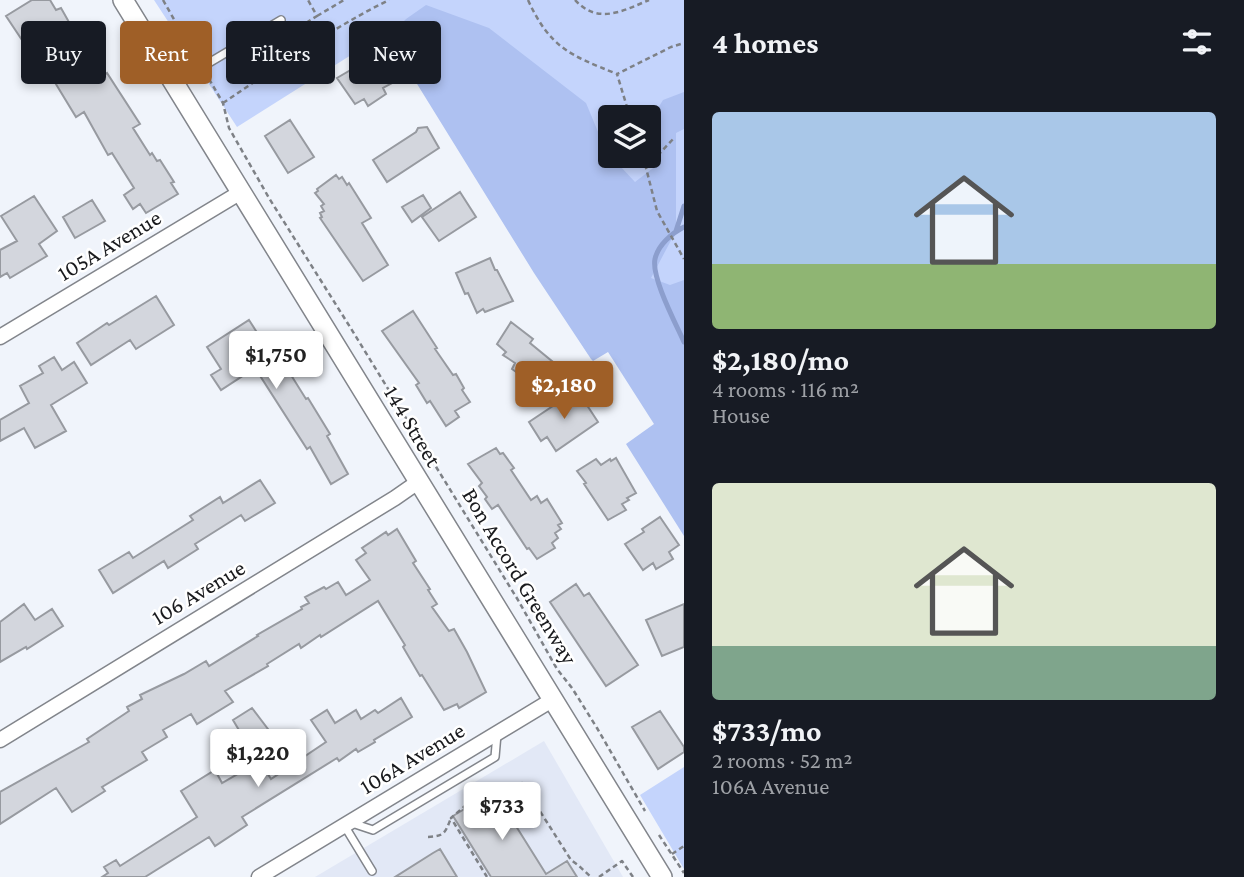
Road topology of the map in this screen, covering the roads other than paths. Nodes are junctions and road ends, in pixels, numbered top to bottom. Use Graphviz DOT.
graph roads {
  1 [pos="123,0"];
  2 [pos="281,20"];
  3 [pos="136,21"];
  4 [pos="212,61"];
  5 [pos="174,84"];
  6 [pos="241,192"];
  7 [pos="0,337"];
  8 [pos="418,482"];
  9 [pos="552,700"];
  10 [pos="0,740"];
  11 [pos="346,824"];
  12 [pos="372,871"];
  13 [pos="259,877"];
  14 [pos="662,877"];
  1 -- 3 [label="main road, 144 Street"];
  2 -- 4 [label="lane"];
  5 -- 6 [label="main road, 144 Street"];
  6 -- 7 [label="street, 105A Avenue"];
  6 -- 8 [label="main road, 144 Street"];
  8 -- 9 [label="main road, 144 Street"];
  8 -- 10 [label="street, 106 Avenue"];
  9 -- 11 [label="street, 106A Avenue"];
  9 -- 14 [label="main road, 144 Street"];
  11 -- 12 [label="lane"];
  11 -- 13 [label="street, 106A Avenue"];
}
